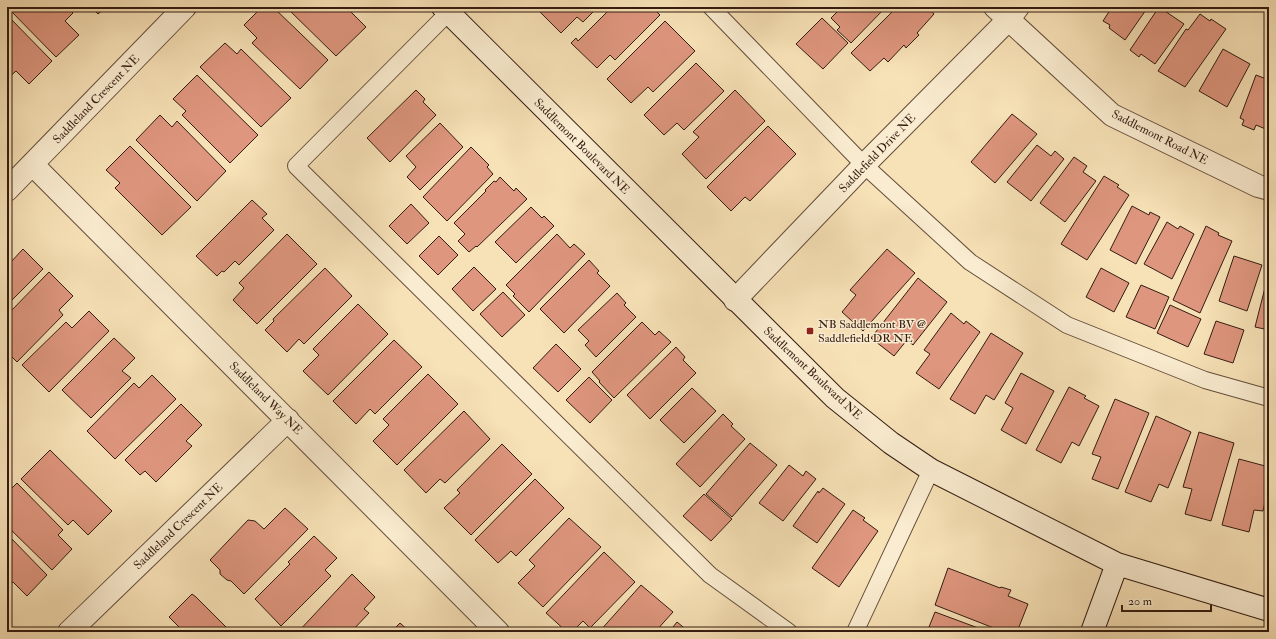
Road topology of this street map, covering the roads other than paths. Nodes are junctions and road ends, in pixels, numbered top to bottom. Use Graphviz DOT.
graph roads {
  1 [pos="185,7"];
  2 [pos="711,7"];
  3 [pos="446,10"];
  4 [pos="1007,12"];
  5 [pos="33,165"];
  6 [pos="864,165"];
  7 [pos="1269,189"];
  8 [pos="7,190"];
  9 [pos="735,300"];
  10 [pos="1269,398"];
  11 [pos="288,420"];
  12 [pos="931,470"];
  13 [pos="1116,564"];
  14 [pos="1269,610"];
  15 [pos="69,632"];
  16 [pos="498,632"];
  17 [pos="789,632"];
  18 [pos="854,632"];
  19 [pos="1092,632"];
  1 -- 5 [label="street, Saddleland Crescent NE"];
  2 -- 6 [label="lane"];
  3 -- 9 [label="street, Saddlemont Boulevard NE"];
  3 -- 17 [label="lane"];
  4 -- 6 [label="street, Saddlefield Drive NE"];
  4 -- 7 [label="street, Saddlemont Road NE"];
  5 -- 8 [label="street, Saddleland Crescent NE"];
  5 -- 11 [label="street, Saddleland Way NE"];
  6 -- 9 [label="street, Saddlefield Drive NE"];
  6 -- 10 [label="lane"];
  9 -- 12 [label="street, Saddlemont Boulevard NE"];
  11 -- 15 [label="street, Saddleland Crescent NE"];
  11 -- 16 [label="street, Saddleland Way NE"];
  12 -- 13 [label="street, Saddlemont Boulevard NE"];
  12 -- 18 [label="lane"];
  13 -- 14 [label="street, Saddlemont Boulevard NE"];
  13 -- 19 [label="street"];
}
